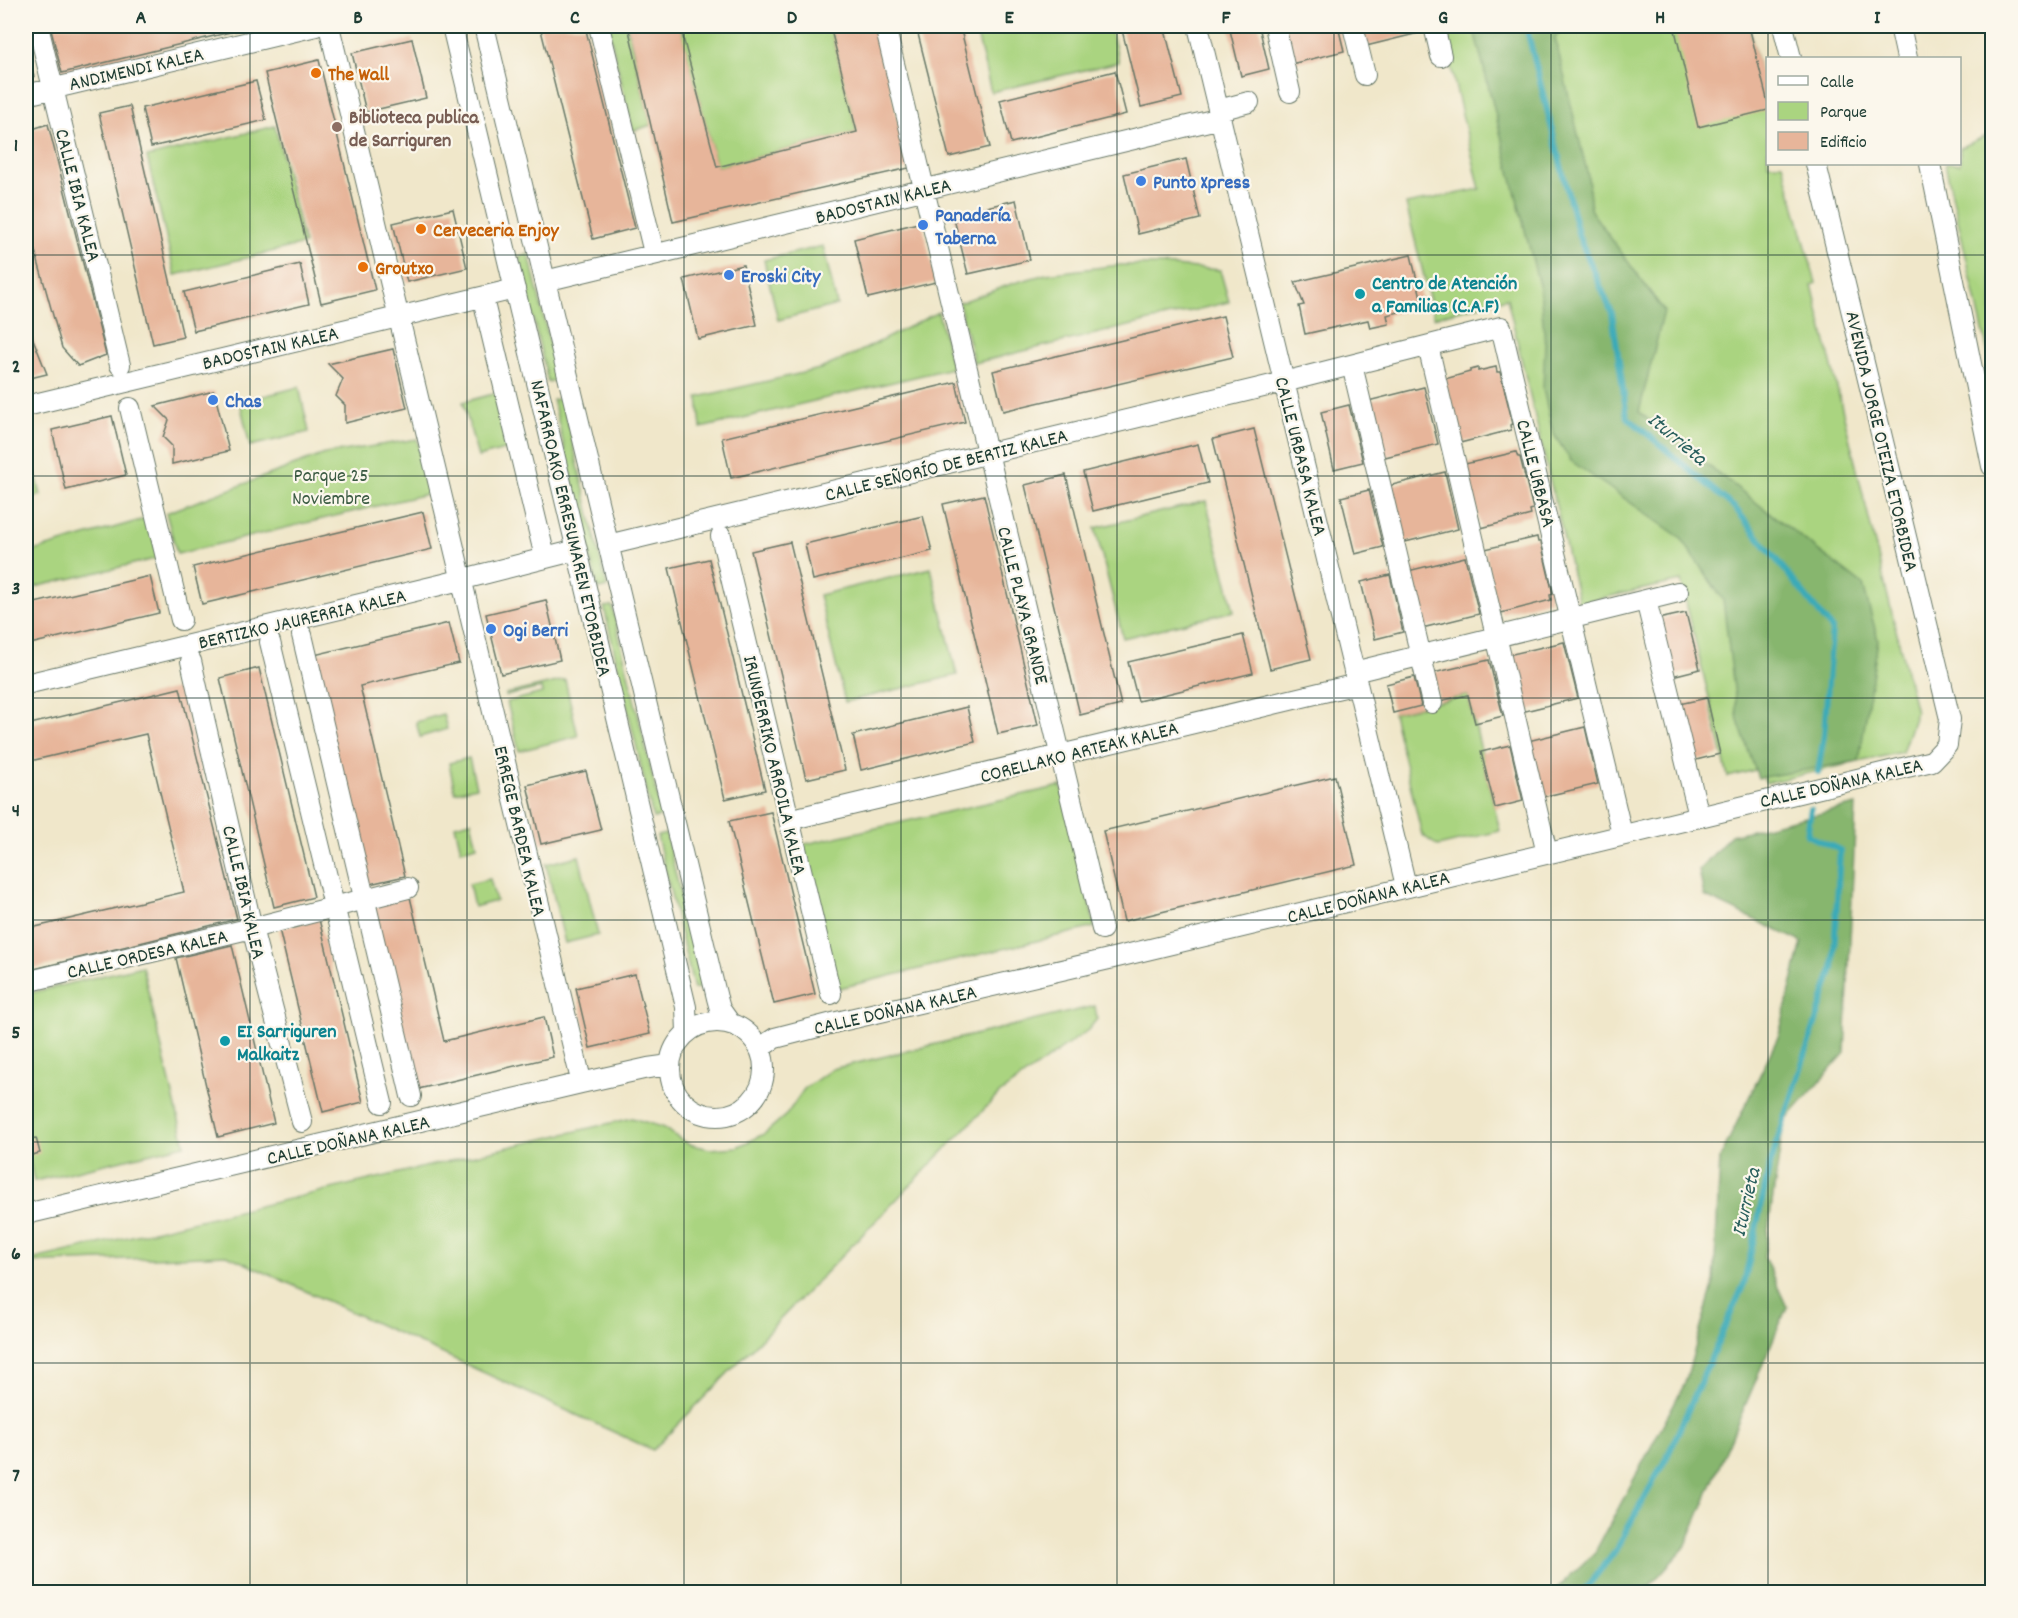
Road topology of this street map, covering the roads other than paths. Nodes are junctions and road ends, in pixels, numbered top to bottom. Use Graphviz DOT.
graph roads {
  1 [pos="38,26"];
  2 [pos="316,26"];
  3 [pos="329,26"];
  4 [pos="452,26"];
  5 [pos="484,26"];
  6 [pos="599,26"];
  7 [pos="885,26"];
  8 [pos="1198,26"];
  9 [pos="1275,26"];
  10 [pos="1353,26"];
  11 [pos="1434,26"];
  12 [pos="1783,26"];
  13 [pos="1900,26"];
  14 [pos="1441,57"];
  15 [pos="1791,57"];
  16 [pos="1907,57"];
  17 [pos="1365,75"];
  18 [pos="53,88"];
  19 [pos="1290,93"];
  20 [pos="26,95"];
  21 [pos="1249,102"];
  22 [pos="1220,114"];
  23 [pos="1816,165"];
  24 [pos="1929,165"];
  25 [pos="653,249"];
  26 [pos="545,281"];
  27 [pos="515,290"];
  28 [pos="484,303"];
  29 [pos="1428,346"];
  30 [pos="120,365"];
  31 [pos="1352,365"];
  32 [pos="1284,382"];
  33 [pos="26,406"];
  34 [pos="130,408"];
  35 [pos="1992,466"];
  36 [pos="722,536"];
  37 [pos="608,545"];
  38 [pos="577,550"];
  39 [pos="544,554"];
  40 [pos="1678,592"];
  41 [pos="1646,600"];
  42 [pos="1572,618"];
  43 [pos="181,620"];
  44 [pos="302,635"];
  45 [pos="1496,637"];
  46 [pos="270,642"];
  47 [pos="1420,655"];
  48 [pos="191,661"];
  49 [pos="1356,678"];
  50 [pos="26,684"];
  51 [pos="1432,703"];
  52 [pos="321,718"];
  53 [pos="1950,719"];
  54 [pos="290,726"];
  55 [pos="1699,816"];
  56 [pos="801,817"];
  57 [pos="1622,834"];
  58 [pos="1547,853"];
  59 [pos="1406,886"];
  60 [pos="408,888"];
  61 [pos="364,898"];
  62 [pos="334,906"];
  63 [pos="252,928"];
  64 [pos="1102,929"];
  65 [pos="26,982"];
  66 [pos="831,994"];
  67 [pos="391,1012"];
  68 [pos="361,1019"];
  69 [pos="730,1023"];
  70 [pos="687,1032"];
  71 [pos="760,1048"];
  72 [pos="670,1065"];
  73 [pos="580,1076"];
  74 [pos="411,1096"];
  75 [pos="382,1103"];
  76 [pos="302,1122"];
  77 [pos="26,1214"];
  1 -- 18 [label="street, CALLE IBIA KALEA"];
  2 -- 18 [label="street, ANDIMENDI KALEA"];
  3 -- 73 [label="street, ERREGE BARDEA KALEA"];
  4 -- 27 [label="street, NAFARROAKO ERRESUMAREN ETORBIDEA"];
  5 -- 26 [label="street, NAFARROAKO ERRESUMAREN ETORBIDEA"];
  6 -- 25 [label="street"];
  7 -- 64 [label="street, CALLE PLAYA GRANDE"];
  8 -- 22 [label="street, CALLE URBASA KALEA"];
  9 -- 19 [label="street"];
  10 -- 17 [label="street"];
  11 -- 14 [label="street"];
  12 -- 15 [label="street"];
  13 -- 16 [label="street"];
  18 -- 20 [label="street, ANDIMENDI KALEA"];
  18 -- 30 [label="street, CALLE IBIA KALEA"];
  21 -- 22 [label="street, BADOSTAIN KALEA"];
  22 -- 26 [label="street, BADOSTAIN KALEA"];
  22 -- 32 [label="street, CALLE URBASA KALEA"];
  23 -- 53 [label="street, AVENIDA JORGE OTEIZA ETORBIDEA"];
  24 -- 35 [label="street"];
  26 -- 37 [label="street, NAFARROAKO ERRESUMAREN ETORBIDEA"];
  27 -- 33 [label="street, BADOSTAIN KALEA"];
  27 -- 38 [label="street, NAFARROAKO ERRESUMAREN ETORBIDEA"];
  28 -- 39 [label="street, NAFARROAKO ERRESUMAREN ETORBIDEA"];
  29 -- 31 [label="street"];
  29 -- 42 [label="street, CALLE URBASA"];
  29 -- 45 [label="street"];
  31 -- 32 [label="street"];
  31 -- 47 [label="street"];
  32 -- 37 [label="street, CALLE SEÑORÍO DE BERTIZ KALEA"];
  32 -- 49 [label="street, CALLE URBASA KALEA"];
  34 -- 43 [label="street"];
  36 -- 66 [label="street, IRUNBERRIKO ARROILA KALEA"];
  37 -- 69 [label="street, NAFARROAKO ERRESUMAREN ETORBIDEA"];
  38 -- 50 [label="street, BERTIZKO JAURERRIA KALEA"];
  38 -- 70 [label="street, NAFARROAKO ERRESUMAREN ETORBIDEA"];
  40 -- 41 [label="street"];
  41 -- 42 [label="street"];
  41 -- 55 [label="street"];
  42 -- 45 [label="street"];
  42 -- 57 [label="street, CALLE URBASA"];
  44 -- 52 [label="street"];
  45 -- 47 [label="street"];
  45 -- 58 [label="street"];
  46 -- 54 [label="street"];
  47 -- 49 [label="street"];
  47 -- 51 [label="street"];
  48 -- 63 [label="street, CALLE IBIA KALEA"];
  49 -- 56 [label="street, CORELLAKO ARTEAK KALEA"];
  49 -- 59 [label="street, CALLE URBASA KALEA"];
  52 -- 54 [label="street"];
  52 -- 61 [label="street"];
  53 -- 55 [label="street, CALLE DOÑANA KALEA"];
  54 -- 62 [label="street"];
  55 -- 57 [label="street, CALLE DOÑANA KALEA"];
  57 -- 58 [label="street, CALLE DOÑANA KALEA"];
  58 -- 59 [label="street, CALLE DOÑANA KALEA"];
  59 -- 71 [label="street, CALLE DOÑANA KALEA"];
  60 -- 61 [label="street, CALLE ORDESA KALEA"];
  61 -- 62 [label="street, CALLE ORDESA KALEA"];
  61 -- 67 [label="street"];
  62 -- 63 [label="street, CALLE ORDESA KALEA"];
  62 -- 68 [label="street"];
  63 -- 65 [label="street, CALLE ORDESA KALEA"];
  63 -- 76 [label="street, CALLE IBIA KALEA"];
  67 -- 68 [label="street"];
  67 -- 74 [label="street"];
  68 -- 75 [label="street"];
  69 -- 70 [label="street"];
  69 -- 71 [label="street"];
  70 -- 72 [label="street"];
  71 -- 72 [label="street"];
  72 -- 77 [label="street, CALLE DOÑANA KALEA"];
}
